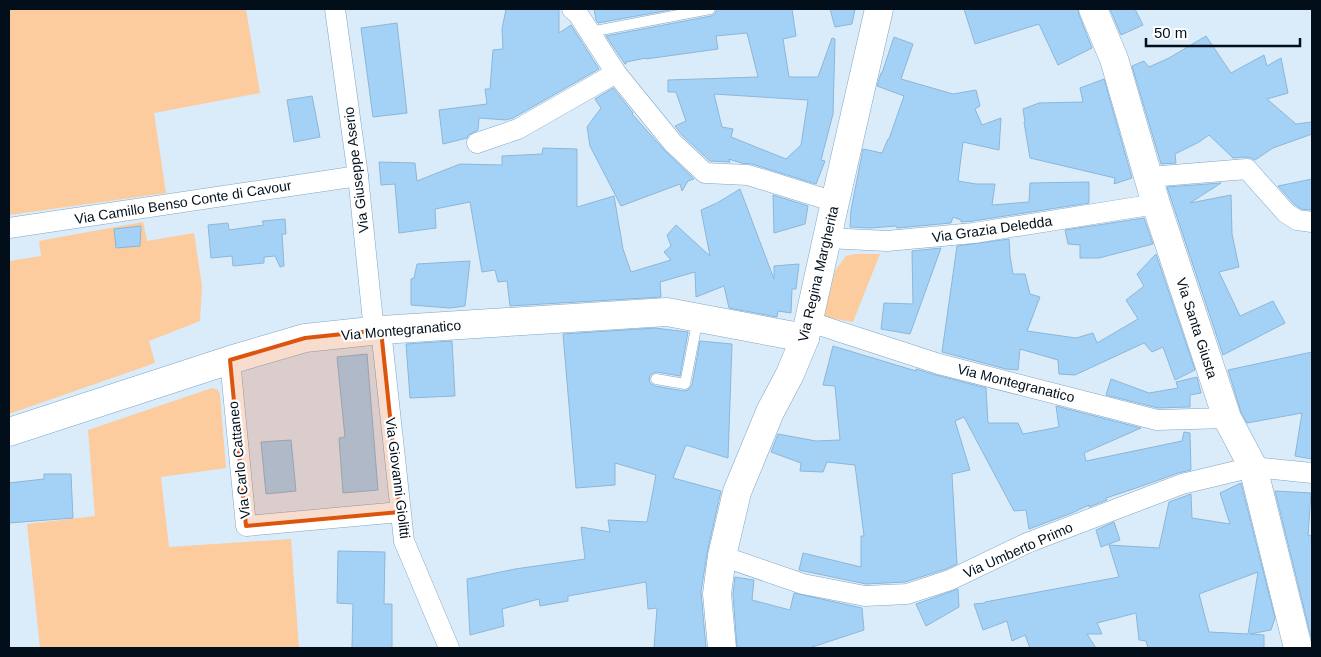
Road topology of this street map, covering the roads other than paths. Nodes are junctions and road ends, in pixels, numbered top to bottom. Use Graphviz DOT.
graph roads {
  1 [pos="335,9"];
  2 [pos="572,9"];
  3 [pos="710,9"];
  4 [pos="879,9"];
  5 [pos="1093,9"];
  6 [pos="590,32"];
  7 [pos="616,73"];
  8 [pos="477,143"];
  9 [pos="358,176"];
  10 [pos="1149,177"];
  11 [pos="835,202"];
  12 [pos="1156,204"];
  13 [pos="1312,222"];
  14 [pos="9,228"];
  15 [pos="827,238"];
  16 [pos="698,318"];
  17 [pos="808,330"];
  18 [pos="378,331"];
  19 [pos="230,360"];
  20 [pos="656,379"];
  21 [pos="1227,418"];
  22 [pos="9,432"];
  23 [pos="1252,467"];
  24 [pos="1312,473"];
  25 [pos="400,512"];
  26 [pos="722,556"];
  27 [pos="449,648"];
  28 [pos="722,648"];
  29 [pos="1298,648"];
  1 -- 9 [label="street, Via Giuseppe Aserio"];
  2 -- 6 [label="street"];
  3 -- 6 [label="lane"];
  4 -- 11 [label="street, Via Regina Margherita"];
  5 -- 10 [label="street, Via Santa Giusta"];
  6 -- 7 [label="street"];
  7 -- 8 [label="street"];
  7 -- 11 [label="street"];
  9 -- 14 [label="street, Via Camillo Benso Conte di Cavour"];
  9 -- 18 [label="street, Via Giuseppe Aserio"];
  10 -- 12 [label="street, Via Santa Giusta"];
  10 -- 13 [label="street"];
  11 -- 15 [label="street, Via Regina Margherita"];
  12 -- 15 [label="street, Via Grazia Deledda"];
  12 -- 21 [label="street, Via Santa Giusta"];
  15 -- 17 [label="street, Via Regina Margherita"];
  16 -- 17 [label="street, Via Montegranatico"];
  16 -- 18 [label="street, Via Montegranatico"];
  16 -- 20 [label="lane"];
  17 -- 21 [label="street, Via Montegranatico"];
  17 -- 26 [label="street, Via Regina Margherita"];
  18 -- 19 [label="street, Via Montegranatico"];
  18 -- 25 [label="street, Via Giovanni Giolitti"];
  19 -- 22 [label="street, Via Montegranatico"];
  19 -- 25 [label="street, Via Carlo Cattaneo"];
  21 -- 23 [label="street, Via Santa Giusta"];
  23 -- 24 [label="street, Via Umberto Primo"];
  23 -- 26 [label="street, Via Umberto Primo"];
  23 -- 29 [label="street, Via Santa Giusta"];
  25 -- 27 [label="street, Via Giovanni Giolitti"];
  26 -- 28 [label="street, Via Regina Margherita"];
}
